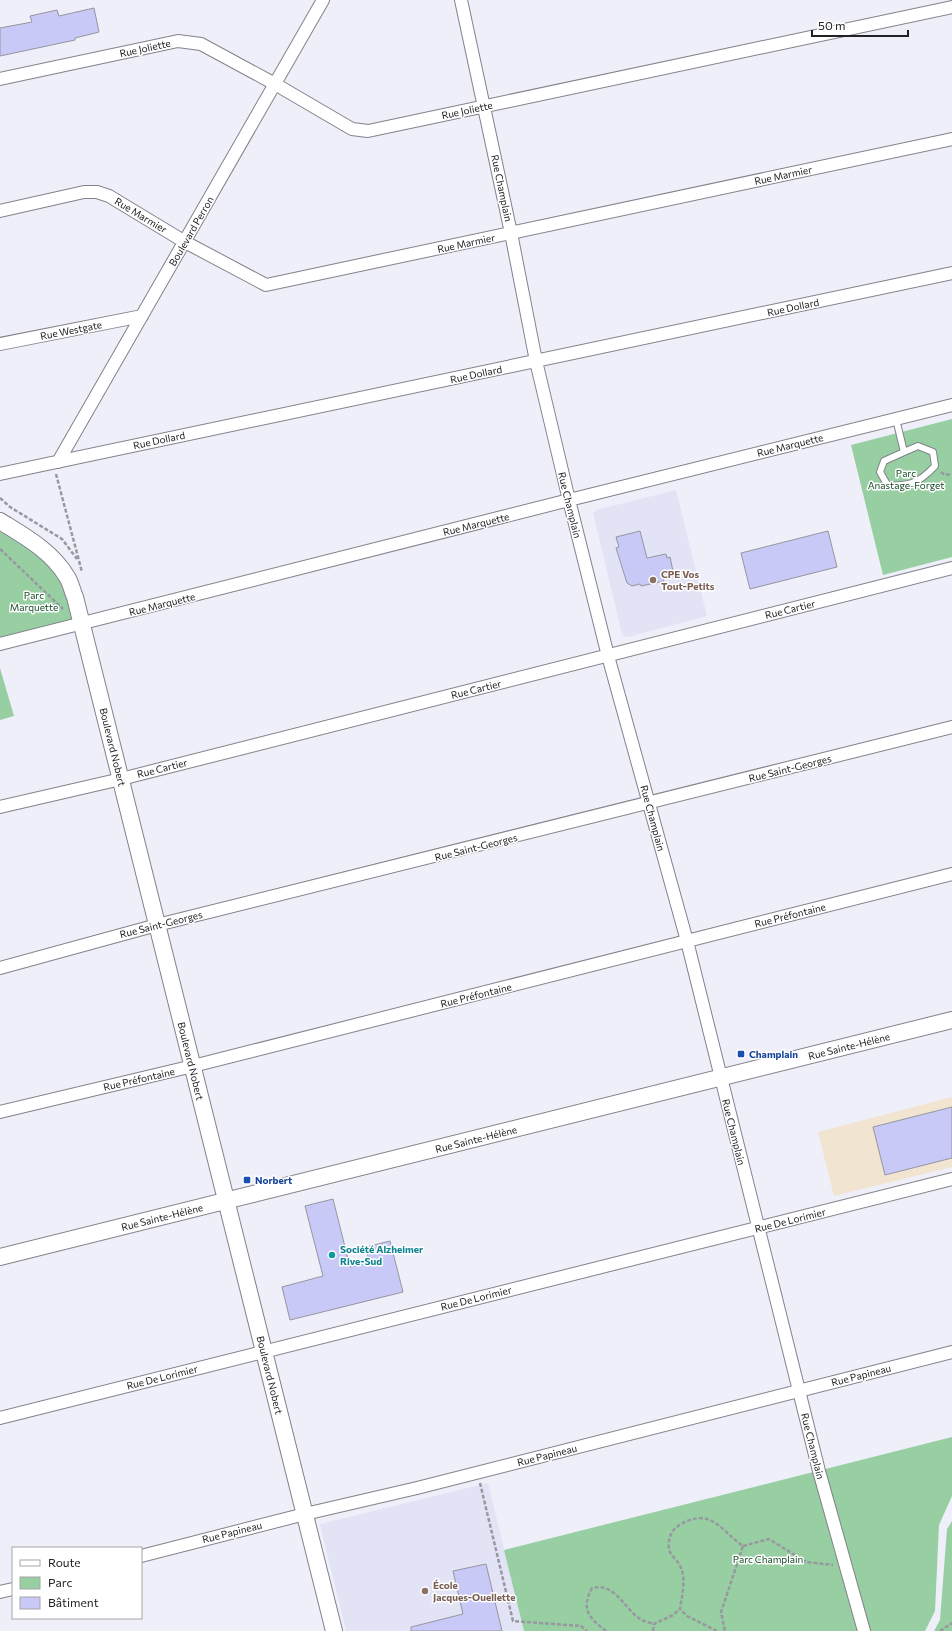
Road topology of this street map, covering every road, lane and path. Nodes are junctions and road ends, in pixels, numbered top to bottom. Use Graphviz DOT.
graph roads {
  1 [pos="323,0"];
  2 [pos="461,0"];
  3 [pos="952,7"];
  4 [pos="0,78"];
  5 [pos="275,84"];
  6 [pos="484,106"];
  7 [pos="952,139"];
  8 [pos="0,211"];
  9 [pos="511,233"];
  10 [pos="185,242"];
  11 [pos="952,273"];
  12 [pos="142,316"];
  13 [pos="0,344"];
  14 [pos="536,361"];
  15 [pos="952,405"];
  16 [pos="896,419"];
  17 [pos="904,452"];
  18 [pos="58,462"];
  19 [pos="0,474"];
  20 [pos="56,474"];
  21 [pos="0,498"];
  22 [pos="569,500"];
  23 [pos="0,521"];
  24 [pos="0,549"];
  25 [pos="79,561"];
  26 [pos="952,568"];
  27 [pos="82,575"];
  28 [pos="82,625"];
  29 [pos="0,644"];
  30 [pos="608,656"];
  31 [pos="952,727"];
  32 [pos="121,779"];
  33 [pos="649,804"];
  34 [pos="0,807"];
  35 [pos="952,874"];
  36 [pos="157,925"];
  37 [pos="687,941"];
  38 [pos="0,968"];
  39 [pos="952,1020"];
  40 [pos="193,1066"];
  41 [pos="720,1078"];
  42 [pos="0,1112"];
  43 [pos="952,1179"];
  44 [pos="226,1201"];
  45 [pos="758,1228"];
  46 [pos="0,1257"];
  47 [pos="264,1351"];
  48 [pos="952,1352"];
  49 [pos="799,1391"];
  50 [pos="0,1418"];
  51 [pos="478,1473"];
  52 [pos="305,1514"];
  53 [pos="743,1546"];
  54 [pos="142,1556"];
  55 [pos="846,1565"];
  56 [pos="12,1589"];
  57 [pos="0,1592"];
  58 [pos="680,1609"];
  59 [pos="952,1622"];
  60 [pos="654,1624"];
  61 [pos="334,1631"];
  62 [pos="587,1631"];
  63 [pos="606,1631"];
  64 [pos="653,1631"];
  65 [pos="717,1631"];
  66 [pos="725,1631"];
  67 [pos="864,1631"];
  68 [pos="940,1631"];
  1 -- 5 [label="street, Boulevard Perron"];
  2 -- 6 [label="street, Rue Champlain"];
  3 -- 6 [label="street, Rue Joliette"];
  4 -- 5 [label="street, Rue Joliette"];
  5 -- 6 [label="street, Rue Joliette"];
  5 -- 10 [label="street, Boulevard Perron"];
  6 -- 9 [label="street, Rue Champlain"];
  7 -- 9 [label="street, Rue Marmier"];
  8 -- 10 [label="street, Rue Marmier"];
  9 -- 10 [label="street, Rue Marmier"];
  9 -- 14 [label="street, Rue Champlain"];
  10 -- 12 [label="street, Boulevard Perron"];
  11 -- 14 [label="street, Rue Dollard"];
  12 -- 13 [label="street, Rue Westgate"];
  12 -- 18 [label="street, Boulevard Perron"];
  14 -- 18 [label="street, Rue Dollard"];
  14 -- 22 [label="street, Rue Champlain"];
  15 -- 16 [label="street, Rue Marquette"];
  16 -- 17 [label="lane"];
  16 -- 22 [label="street, Rue Marquette"];
  17 -- 17 [label="lane"];
  18 -- 19 [label="street, Rue Dollard"];
  20 -- 25 [label="path"];
  21 -- 25 [label="path"];
  22 -- 28 [label="street, Rue Marquette"];
  22 -- 30 [label="street, Rue Champlain"];
  23 -- 28 [label="street, Boulevard Nobert"];
  24 -- 28 [label="path"];
  25 -- 27 [label="path"];
  26 -- 30 [label="street, Rue Cartier"];
  28 -- 29 [label="street, Rue Marquette"];
  28 -- 32 [label="street, Boulevard Nobert"];
  30 -- 32 [label="street, Rue Cartier"];
  30 -- 33 [label="street, Rue Champlain"];
  31 -- 33 [label="street, Rue Saint-Georges"];
  32 -- 34 [label="street, Rue Cartier"];
  32 -- 36 [label="street, Boulevard Nobert"];
  33 -- 36 [label="street, Rue Saint-Georges"];
  33 -- 37 [label="street, Rue Champlain"];
  35 -- 37 [label="street, Rue Préfontaine"];
  36 -- 38 [label="street, Rue Saint-Georges"];
  36 -- 40 [label="street, Boulevard Nobert"];
  37 -- 40 [label="street, Rue Préfontaine"];
  37 -- 41 [label="street, Rue Champlain"];
  39 -- 41 [label="street, Rue Sainte-Hélène"];
  40 -- 42 [label="street, Rue Préfontaine"];
  40 -- 44 [label="street, Boulevard Nobert"];
  41 -- 44 [label="street, Rue Sainte-Hélène"];
  41 -- 45 [label="street, Rue Champlain"];
  43 -- 45 [label="street, Rue De Lorimier"];
  44 -- 46 [label="street, Rue Sainte-Hélène"];
  44 -- 47 [label="street, Boulevard Nobert"];
  45 -- 47 [label="street, Rue De Lorimier"];
  45 -- 49 [label="street, Rue Champlain"];
  47 -- 50 [label="street, Rue De Lorimier"];
  47 -- 52 [label="street, Boulevard Nobert"];
  48 -- 49 [label="street, Rue Papineau"];
  49 -- 51 [label="street, Rue Papineau"];
  49 -- 55 [label="street, Rue Champlain"];
  51 -- 52 [label="street, Rue Papineau"];
  51 -- 62 [label="path"];
  52 -- 54 [label="street, Rue Papineau"];
  52 -- 61 [label="street, Boulevard Nobert"];
  53 -- 55 [label="path"];
  53 -- 58 [label="path"];
  53 -- 66 [label="path"];
  55 -- 67 [label="street, Rue Champlain"];
  56 -- 57 [label="street"];
  58 -- 60 [label="path"];
  58 -- 65 [label="path"];
  59 -- 68 [label="path"];
  60 -- 63 [label="path"];
  60 -- 64 [label="path"];
}
